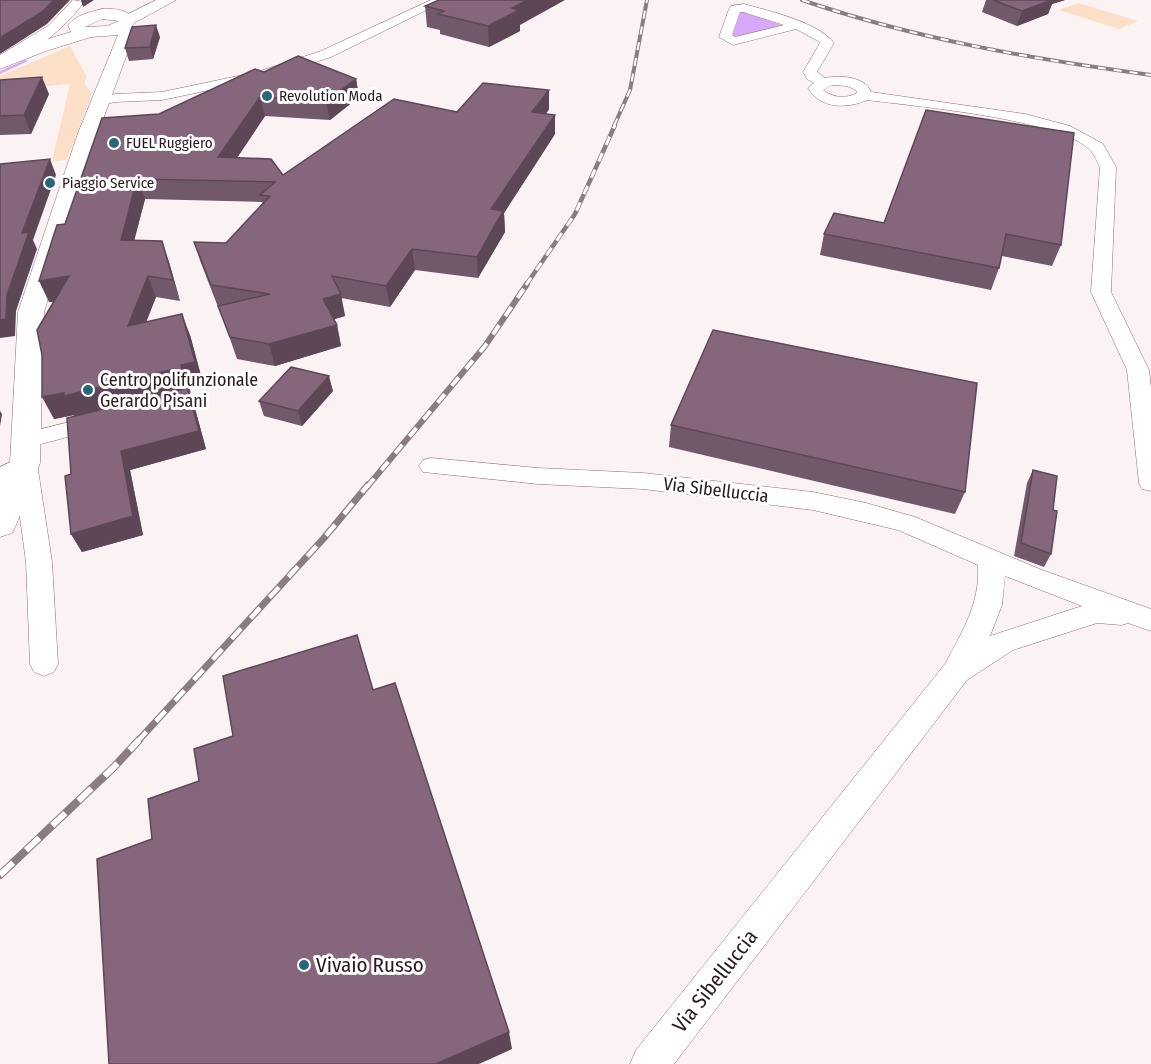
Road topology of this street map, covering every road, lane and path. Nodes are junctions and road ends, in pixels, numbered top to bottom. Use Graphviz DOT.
graph roads {
  1 [pos="142,0"];
  2 [pos="441,0"];
  3 [pos="76,1"];
  4 [pos="164,2"];
  5 [pos="794,26"];
  6 [pos="112,27"];
  7 [pos="0,62"];
  8 [pos="100,105"];
  9 [pos="1144,371"];
  10 [pos="127,415"];
  11 [pos="25,452"];
  12 [pos="431,466"];
  13 [pos="0,478"];
  14 [pos="1151,483"];
  15 [pos="0,522"];
  16 [pos="991,559"];
  17 [pos="1144,618"];
  18 [pos="44,664"];
  19 [pos="957,671"];
  20 [pos="650,1064"];
  1 -- 6 [label="main road"];
  2 -- 8 [label="street"];
  3 -- 6 [label="street"];
  3 -- 7 [label="street"];
  4 -- 6 [label="main road"];
  5 -- 5 [label="street"];
  5 -- 9 [label="street"];
  6 -- 7 [label="main road"];
  6 -- 8 [label="main road"];
  8 -- 11 [label="main road"];
  9 -- 14 [label="street"];
  10 -- 11 [label="street"];
  11 -- 13 [label="street"];
  11 -- 15 [label="main road"];
  11 -- 18 [label="street"];
  12 -- 16 [label="street, Via Sibelluccia"];
  16 -- 17 [label="street, Via Sibelluccia"];
  16 -- 19 [label="street, Via Sibelluccia"];
  17 -- 19 [label="street, Via Sibelluccia"];
  19 -- 20 [label="street, Via Sibelluccia"];
}
